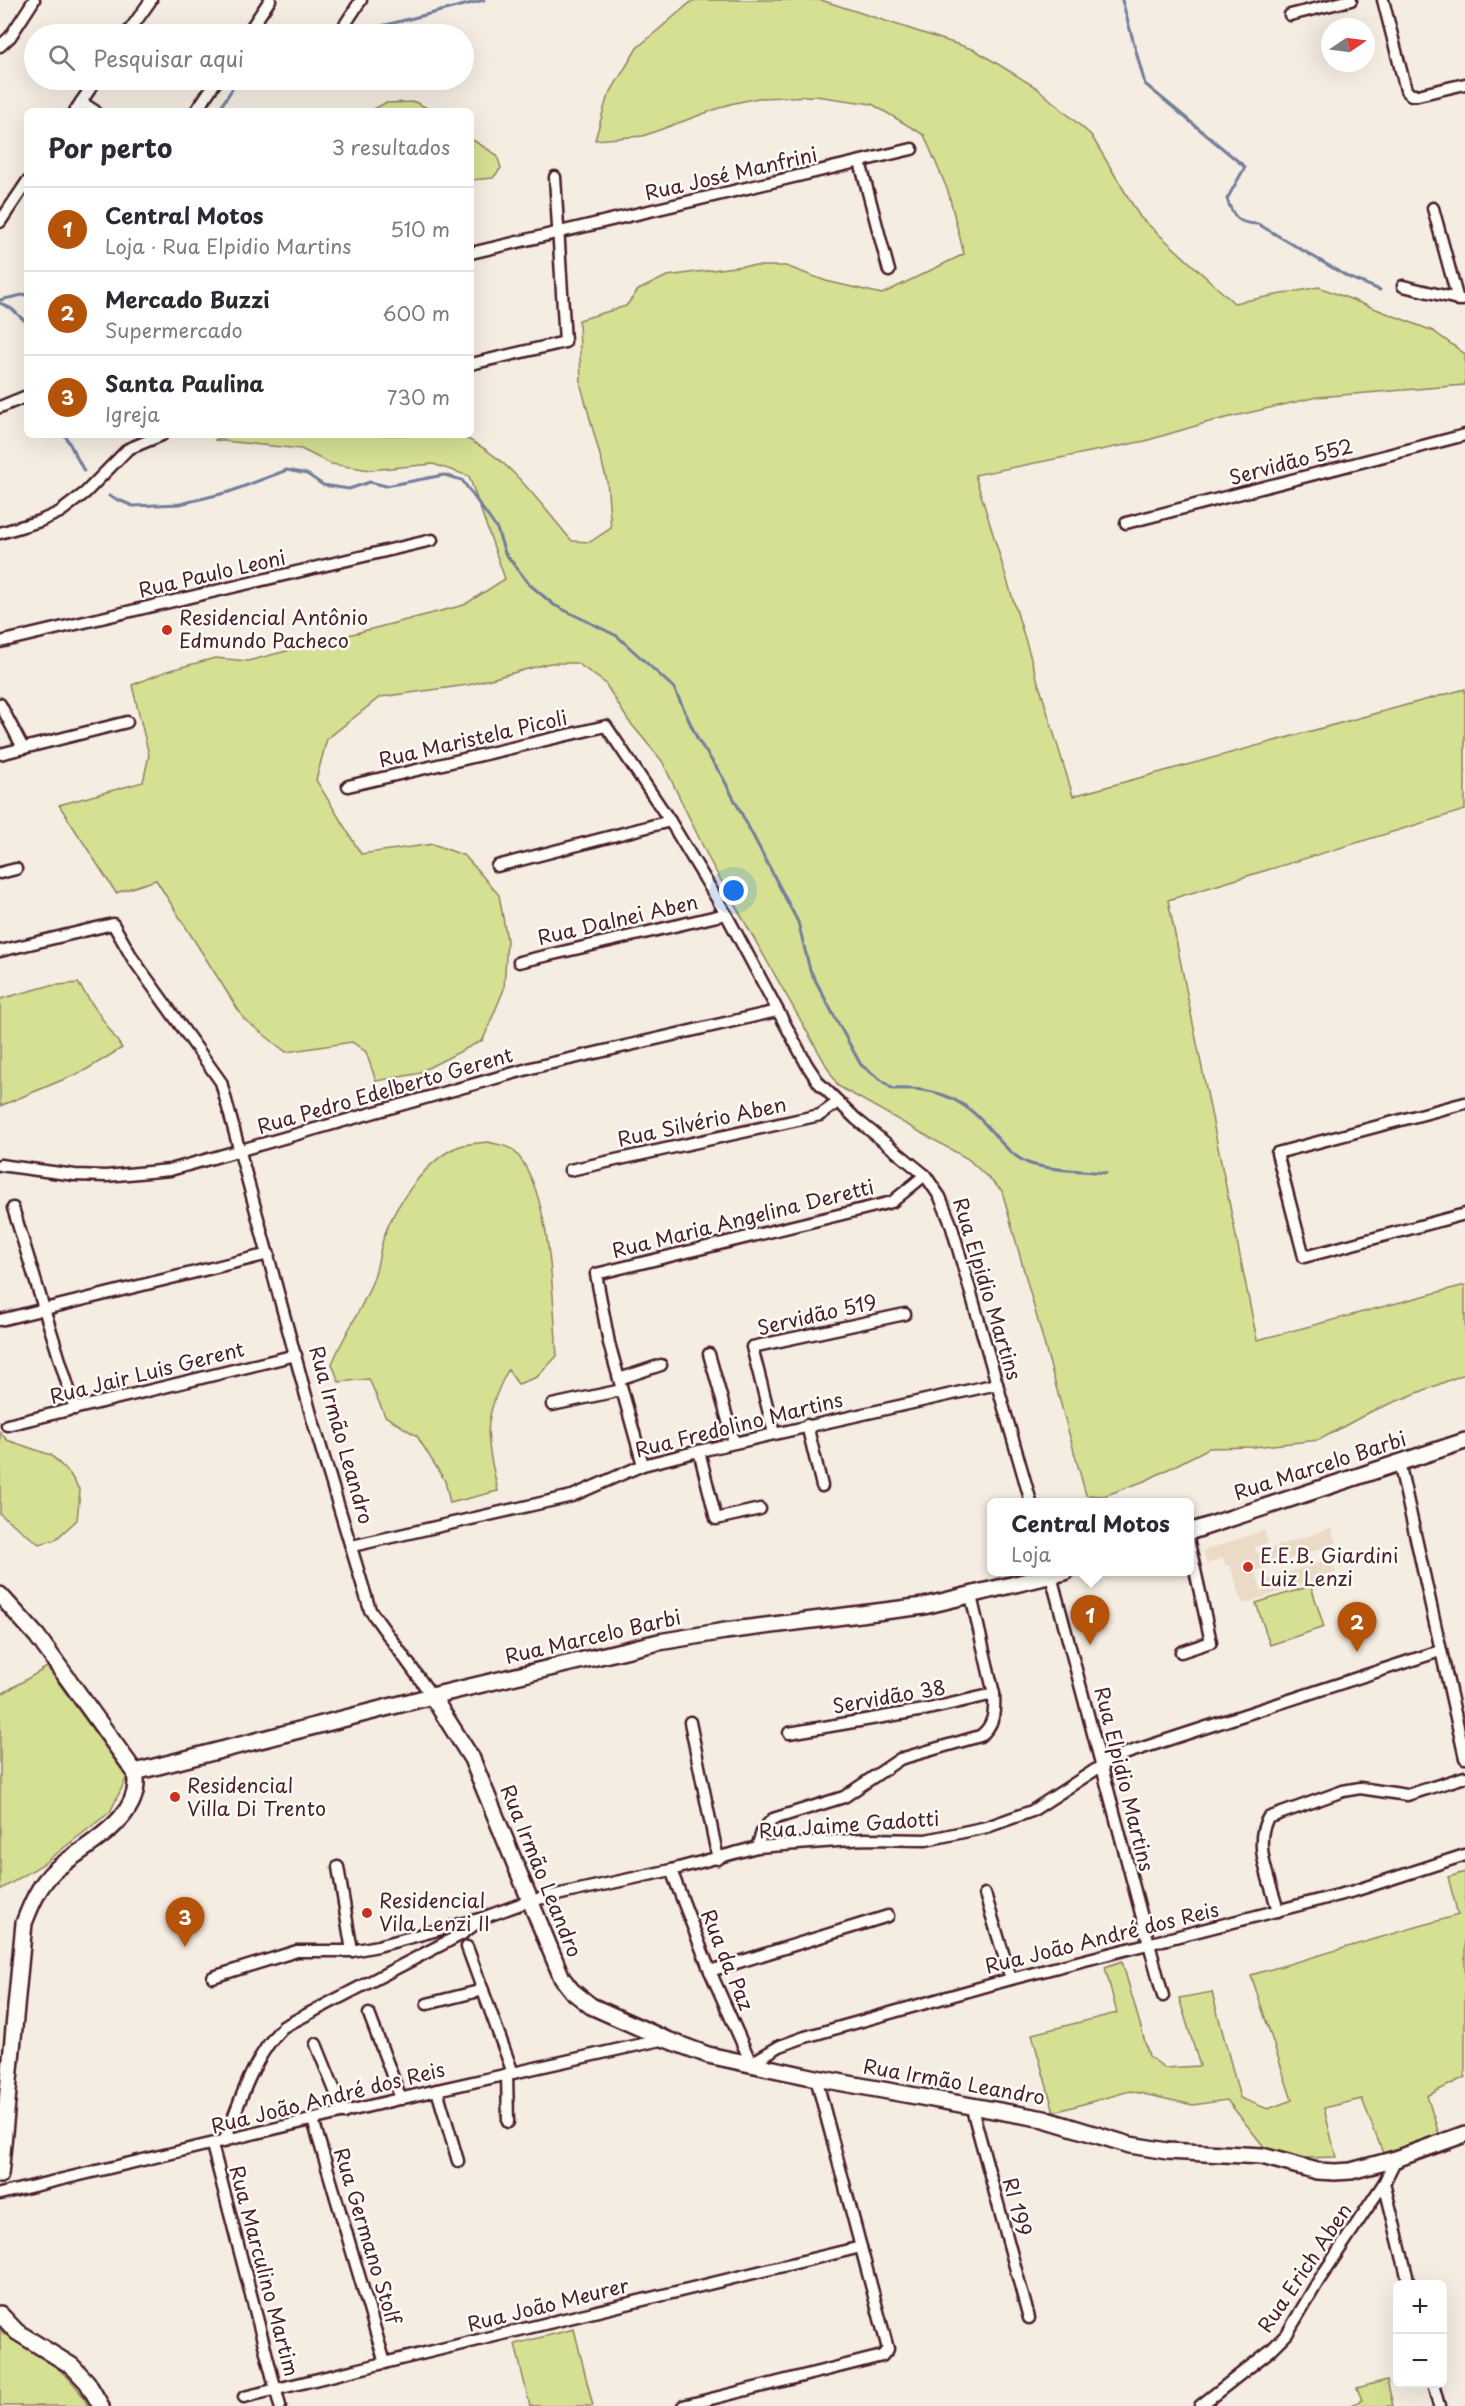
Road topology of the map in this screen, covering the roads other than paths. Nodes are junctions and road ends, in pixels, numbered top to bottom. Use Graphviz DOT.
graph roads {
  1 [pos="34,0"];
  2 [pos="151,0"];
  3 [pos="270,0"];
  4 [pos="361,0"];
  5 [pos="1351,0"];
  6 [pos="1383,0"];
  7 [pos="1290,15"];
  8 [pos="134,24"];
  9 [pos="254,24"];
  10 [pos="345,24"];
  11 [pos="0,46"];
  12 [pos="1465,84"];
  13 [pos="89,90"];
  14 [pos="210,90"];
  15 [pos="78,106"];
  16 [pos="197,108"];
  17 [pos="912,149"];
  18 [pos="860,162"];
  19 [pos="555,177"];
  20 [pos="24,186"];
  21 [pos="1433,207"];
  22 [pos="2,214"];
  23 [pos="557,234"];
  24 [pos="474,253"];
  25 [pos="889,272"];
  26 [pos="1403,286"];
  27 [pos="1462,300"];
  28 [pos="474,363"];
  29 [pos="24,397"];
  30 [pos="0,407"];
  31 [pos="1465,435"];
  32 [pos="155,438"];
  33 [pos="1126,523"];
  34 [pos="0,533"];
  35 [pos="432,540"];
  36 [pos="0,642"];
  37 [pos="0,704"];
  38 [pos="127,722"];
  39 [pos="606,726"];
  40 [pos="23,748"];
  41 [pos="0,754"];
  42 [pos="348,786"];
  43 [pos="670,821"];
  44 [pos="497,866"];
  45 [pos="16,869"];
  46 [pos="0,873"];
  47 [pos="726,914"];
  48 [pos="0,951"];
  49 [pos="519,962"];
  50 [pos="777,1011"];
  51 [pos="838,1102"];
  52 [pos="1465,1103"];
  53 [pos="241,1151"];
  54 [pos="0,1165"];
  55 [pos="570,1170"];
  56 [pos="925,1175"];
  57 [pos="13,1208"];
  58 [pos="1465,1214"];
  59 [pos="269,1254"];
  60 [pos="44,1309"];
  61 [pos="905,1314"];
  62 [pos="0,1320"];
  63 [pos="709,1354"];
  64 [pos="296,1355"];
  65 [pos="661,1365"];
  66 [pos="620,1384"];
  67 [pos="997,1384"];
  68 [pos="552,1405"];
  69 [pos="75,1409"];
  70 [pos="7,1425"];
  71 [pos="807,1425"];
  72 [pos="774,1433"];
  73 [pos="1465,1440"];
  74 [pos="734,1442"];
  75 [pos="699,1451"];
  76 [pos="1399,1462"];
  77 [pos="643,1466"];
  78 [pos="822,1486"];
  79 [pos="1030,1498"];
  80 [pos="760,1509"];
  81 [pos="1194,1530"];
  82 [pos="352,1546"];
  83 [pos="1194,1566"];
  84 [pos="1045,1576"];
  85 [pos="1057,1576"];
  86 [pos="0,1595"];
  87 [pos="971,1596"];
  88 [pos="1440,1651"];
  89 [pos="1181,1652"];
  90 [pos="994,1694"];
  91 [pos="432,1696"];
  92 [pos="1460,1713"];
  93 [pos="690,1722"];
  94 [pos="789,1733"];
  95 [pos="1465,1758"];
  96 [pos="1101,1764"];
  97 [pos="135,1772"];
  98 [pos="1465,1777"];
  99 [pos="757,1847"];
  100 [pos="1465,1856"];
  101 [pos="718,1859"];
  102 [pos="338,1867"];
  103 [pos="671,1870"];
  104 [pos="985,1894"];
  105 [pos="529,1901"];
  106 [pos="1278,1911"];
  107 [pos="888,1916"];
  108 [pos="485,1917"];
  109 [pos="1148,1946"];
  110 [pos="467,1947"];
  111 [pos="352,1951"];
  112 [pos="710,1971"];
  113 [pos="213,1977"];
  114 [pos="1011,1979"];
  115 [pos="483,1990"];
  116 [pos="1163,1996"];
  117 [pos="427,2004"];
  118 [pos="369,2014"];
  119 [pos="665,2039"];
  120 [pos="316,2044"];
  121 [pos="751,2063"];
  122 [pos="510,2073"];
  123 [pos="816,2078"];
  124 [pos="437,2090"];
  125 [pos="401,2099"];
  126 [pos="970,2105"];
  127 [pos="344,2113"];
  128 [pos="313,2120"];
  129 [pos="508,2122"];
  130 [pos="1465,2134"];
  131 [pos="224,2142"];
  132 [pos="212,2145"];
  133 [pos="1396,2159"];
  134 [pos="458,2161"];
  135 [pos="0,2175"];
  136 [pos="1384,2183"];
  137 [pos="0,2194"];
  138 [pos="861,2247"];
  139 [pos="1408,2280"];
  140 [pos="0,2314"];
  141 [pos="1029,2318"];
  142 [pos="386,2363"];
  143 [pos="1434,2388"];
  144 [pos="276,2389"];
  145 [pos="244,2397"];
  146 [pos="101,2406"];
  147 [pos="280,2406"];
  148 [pos="682,2406"];
  149 [pos="1200,2406"];
  150 [pos="1438,2406"];
  1 -- 11 [label="street"];
  2 -- 8 [label="street"];
  3 -- 9 [label="street"];
  4 -- 10 [label="street"];
  5 -- 7 [label="street"];
  6 -- 12 [label="street"];
  13 -- 15 [label="street"];
  14 -- 16 [label="street"];
  17 -- 18 [label="street, Rua José Manfrini"];
  18 -- 23 [label="street, Rua José Manfrini"];
  18 -- 25 [label="street"];
  19 -- 23 [label="street"];
  20 -- 22 [label="street"];
  21 -- 27 [label="street"];
  23 -- 24 [label="street, Rua José Manfrini"];
  23 -- 28 [label="street"];
  26 -- 27 [label="street"];
  29 -- 30 [label="street"];
  31 -- 33 [label="street, Servidão 552"];
  32 -- 34 [label="street"];
  35 -- 36 [label="street, Rua Paulo Leoni"];
  37 -- 40 [label="street"];
  38 -- 40 [label="street"];
  39 -- 42 [label="street, Rua Maristela Picoli"];
  39 -- 43 [label="street, Rua Elpidio Martins"];
  40 -- 41 [label="street"];
  43 -- 44 [label="street"];
  43 -- 47 [label="street, Rua Elpidio Martins"];
  45 -- 46 [label="street"];
  47 -- 49 [label="street, Rua Dalnei Aben"];
  47 -- 50 [label="street, Rua Elpidio Martins"];
  48 -- 53 [label="street, Rua Irmão Leandro"];
  50 -- 51 [label="street, Rua Elpidio Martins"];
  50 -- 53 [label="street, Rua Pedro Edelberto Gerent"];
  51 -- 55 [label="street, Rua Silvério Aben"];
  51 -- 56 [label="street, Rua Elpidio Martins"];
  52 -- 58 [label="street"];
  53 -- 54 [label="street, Rua Pedro Edelberto Gerent"];
  53 -- 59 [label="street, Rua Irmão Leandro"];
  56 -- 66 [label="street, Rua Maria Angelina Deretti"];
  56 -- 67 [label="street, Rua Elpidio Martins"];
  57 -- 60 [label="street"];
  59 -- 60 [label="street"];
  59 -- 64 [label="street, Rua Irmão Leandro"];
  60 -- 62 [label="street"];
  60 -- 69 [label="street"];
  61 -- 72 [label="street, Servidão 519"];
  63 -- 74 [label="street"];
  64 -- 69 [label="street, Rua Jair Luis Gerent"];
  64 -- 82 [label="street, Rua Irmão Leandro"];
  65 -- 66 [label="street"];
  66 -- 68 [label="street"];
  66 -- 77 [label="street"];
  67 -- 71 [label="street, Rua Fredolino Martins"];
  67 -- 79 [label="street, Rua Elpidio Martins"];
  69 -- 70 [label="street, Rua Jair Luis Gerent"];
  71 -- 72 [label="street, Rua Fredolino Martins"];
  71 -- 78 [label="street"];
  72 -- 74 [label="street, Rua Fredolino Martins"];
  73 -- 76 [label="street, Rua Marcelo Barbi"];
  74 -- 75 [label="street, Rua Fredolino Martins"];
  75 -- 77 [label="street, Rua Fredolino Martins"];
  75 -- 80 [label="street"];
  76 -- 81 [label="street, Rua Marcelo Barbi"];
  76 -- 88 [label="street"];
  77 -- 82 [label="street, Rua Fredolino Martins"];
  82 -- 91 [label="street, Rua Irmão Leandro"];
  83 -- 89 [label="street"];
  84 -- 87 [label="street, Rua Marcelo Barbi"];
  85 -- 96 [label="street, Rua Elpidio Martins"];
  86 -- 97 [label="street"];
  87 -- 90 [label="street"];
  87 -- 91 [label="street, Rua Marcelo Barbi"];
  88 -- 92 [label="street"];
  88 -- 96 [label="street, Rua Jaime Gadotti"];
  90 -- 94 [label="street, Servidão 38"];
  90 -- 99 [label="street"];
  91 -- 97 [label="street, Rua Marcelo Barbi"];
  91 -- 105 [label="street, Rua Irmão Leandro"];
  92 -- 95 [label="street"];
  93 -- 101 [label="street"];
  96 -- 99 [label="street, Rua Jaime Gadotti"];
  96 -- 109 [label="street, Rua Elpidio Martins"];
  97 -- 135 [label="street"];
  98 -- 106 [label="street"];
  99 -- 101 [label="street, Rua Jaime Gadotti"];
  100 -- 106 [label="street, Rua João André dos Reis"];
  101 -- 103 [label="street, Rua Jaime Gadotti"];
  102 -- 111 [label="street"];
  103 -- 105 [label="street, Rua Jaime Gadotti"];
  103 -- 112 [label="street, Rua da Paz"];
  104 -- 114 [label="street"];
  105 -- 108 [label="street, Rua Jaime Gadotti"];
  105 -- 119 [label="street, Rua Irmão Leandro"];
  106 -- 109 [label="street, Rua João André dos Reis"];
  107 -- 112 [label="street"];
  108 -- 111 [label="street"];
  108 -- 131 [label="street, Rua Jaime Gadotti"];
  109 -- 114 [label="street, Rua João André dos Reis"];
  109 -- 116 [label="street, Rua Elpidio Martins"];
  110 -- 115 [label="street"];
  111 -- 113 [label="street"];
  112 -- 121 [label="street, Rua da Paz"];
  114 -- 121 [label="street, Rua João André dos Reis"];
  115 -- 117 [label="street"];
  115 -- 122 [label="street"];
  118 -- 125 [label="street"];
  119 -- 121 [label="street, Rua Irmão Leandro"];
  119 -- 122 [label="street, Rua João André dos Reis"];
  120 -- 127 [label="street"];
  121 -- 123 [label="street, Rua Irmão Leandro"];
  122 -- 124 [label="street, Rua João André dos Reis"];
  122 -- 129 [label="street"];
  123 -- 126 [label="street, Rua Irmão Leandro"];
  123 -- 138 [label="street"];
  124 -- 125 [label="street, Rua João André dos Reis"];
  124 -- 134 [label="street"];
  125 -- 127 [label="street, Rua João André dos Reis"];
  126 -- 133 [label="street, Rua Irmão Leandro"];
  126 -- 141 [label="street, RI 199"];
  127 -- 128 [label="street, Rua João André dos Reis"];
  128 -- 131 [label="street, Rua João André dos Reis"];
  128 -- 142 [label="street, Rua Germano Stolf"];
  130 -- 133 [label="street, Rua Irmão Leandro"];
  131 -- 132 [label="street, Rua João André dos Reis"];
  132 -- 137 [label="street, Rua João André dos Reis"];
  132 -- 144 [label="street, Rua Marculino Martim"];
  133 -- 136 [label="street, Rua Erich Aben"];
  136 -- 139 [label="street"];
  136 -- 149 [label="street, Rua Erich Aben"];
  138 -- 142 [label="street, Rua João Meurer"];
  138 -- 148 [label="street"];
  140 -- 146 [label="street"];
  142 -- 144 [label="street, Rua João Meurer"];
  143 -- 150 [label="street"];
  144 -- 145 [label="street, Rua João Meurer"];
  144 -- 147 [label="street, Rua Marculino Martim"];
}
